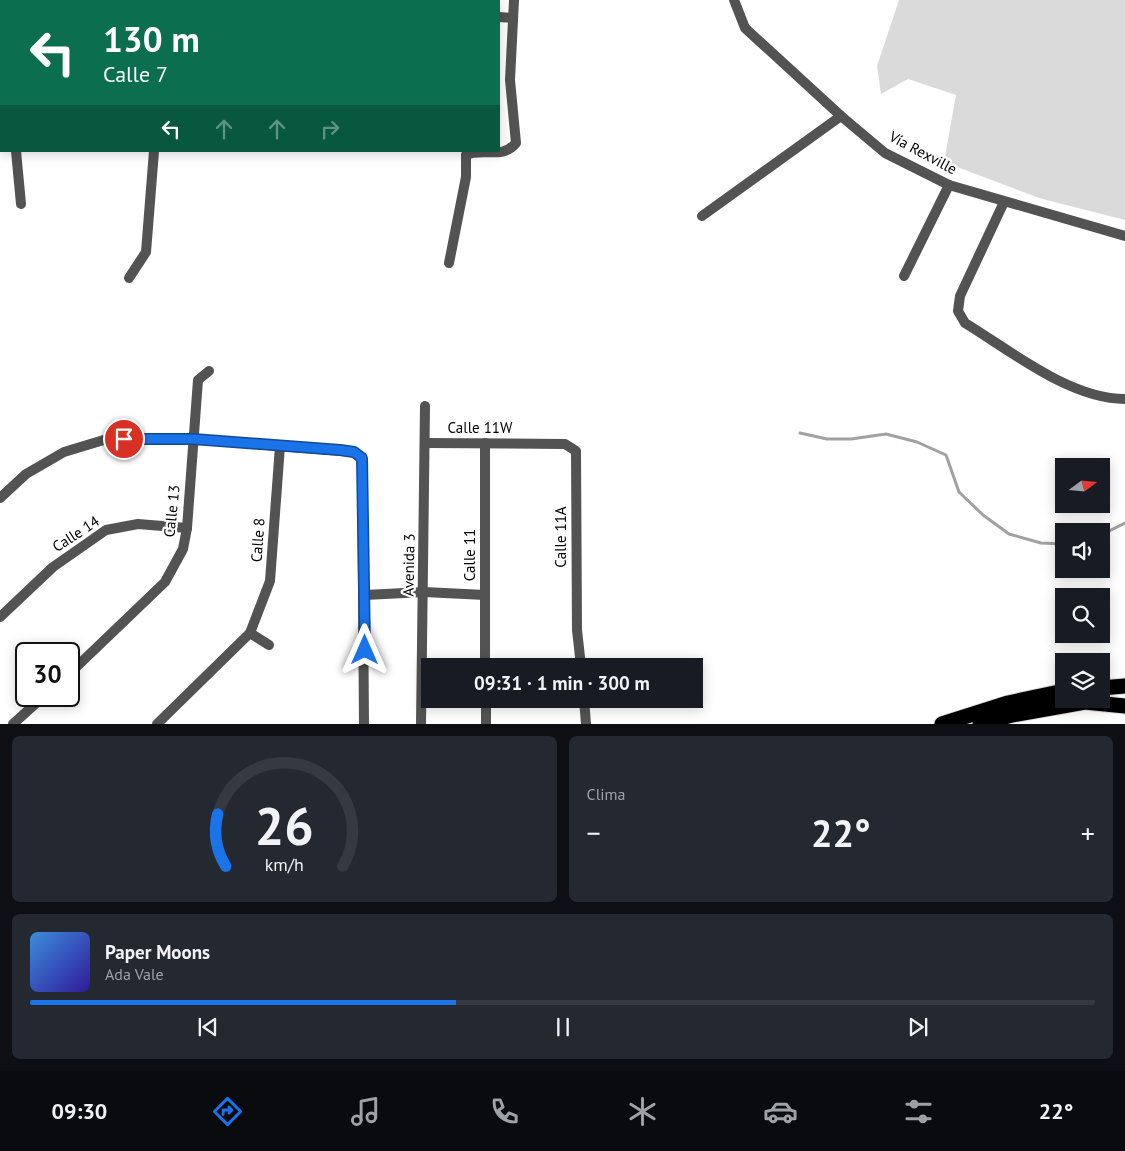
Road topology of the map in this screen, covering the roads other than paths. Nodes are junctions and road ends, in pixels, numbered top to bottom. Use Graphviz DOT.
graph roads {
  1 [pos="514,0"];
  2 [pos="734,0"];
  3 [pos="500,17"];
  4 [pos="513,18"];
  5 [pos="841,116"];
  6 [pos="16,152"];
  7 [pos="154,152"];
  8 [pos="949,185"];
  9 [pos="1004,202"];
  10 [pos="21,204"];
  11 [pos="702,216"];
  12 [pos="1125,236"];
  13 [pos="449,263"];
  14 [pos="904,276"];
  15 [pos="129,278"];
  16 [pos="209,371"];
  17 [pos="1125,399"];
  18 [pos="425,406"];
  19 [pos="193,439"];
  20 [pos="426,443"];
  21 [pos="486,443"];
  22 [pos="535,444"];
  23 [pos="280,446"];
  24 [pos="0,498"];
  25 [pos="188,528"];
  26 [pos="424,592"];
  27 [pos="365,595"];
  28 [pos="485,595"];
  29 [pos="0,617"];
  30 [pos="250,633"];
  31 [pos="269,645"];
  32 [pos="485,658"];
  33 [pos="580,658"];
  34 [pos="80,663"];
  35 [pos="1125,686"];
  36 [pos="1110,687"];
  37 [pos="1055,693"];
  38 [pos="1125,706"];
  39 [pos="31,707"];
  40 [pos="486,708"];
  41 [pos="585,708"];
  42 [pos="12,724"];
  43 [pos="157,724"];
  44 [pos="364,724"];
  45 [pos="422,724"];
  46 [pos="486,724"];
  47 [pos="586,724"];
  48 [pos="942,724"];
  49 [pos="980,724"];
  1 -- 4 [label="street"];
  2 -- 5 [label="street, Vía Rexville"];
  3 -- 4 [label="street"];
  4 -- 13 [label="street"];
  5 -- 8 [label="street, Vía Rexville"];
  5 -- 11 [label="street"];
  6 -- 10 [label="street"];
  7 -- 15 [label="street"];
  8 -- 9 [label="street, Vía Rexville"];
  8 -- 14 [label="street"];
  9 -- 12 [label="street, Vía Rexville"];
  9 -- 17 [label="street"];
  16 -- 19 [label="street, Calle 13"];
  18 -- 20 [label="street, Avenida 3"];
  19 -- 23 [label="street"];
  19 -- 24 [label="street"];
  19 -- 25 [label="street, Calle 13"];
  20 -- 21 [label="street, Calle 11W"];
  20 -- 26 [label="street, Avenida 3"];
  21 -- 22 [label="street, Calle 11W"];
  21 -- 28 [label="street, Calle 11"];
  22 -- 33 [label="street, Calle 11A"];
  23 -- 27 [label="street"];
  23 -- 30 [label="street, Calle 8"];
  25 -- 29 [label="street, Calle 14"];
  25 -- 34 [label="street, Calle 13"];
  26 -- 27 [label="street"];
  26 -- 28 [label="street"];
  26 -- 45 [label="street, Avenida 3"];
  27 -- 44 [label="street"];
  28 -- 32 [label="street, Calle 11"];
  30 -- 31 [label="street"];
  30 -- 43 [label="street, Calle 8"];
  35 -- 36 [label="highway"];
  37 -- 48 [label="highway"];
  38 -- 49 [label="highway"];
  39 -- 42 [label="street"];
  40 -- 46 [label="street"];
  41 -- 47 [label="street"];
}
